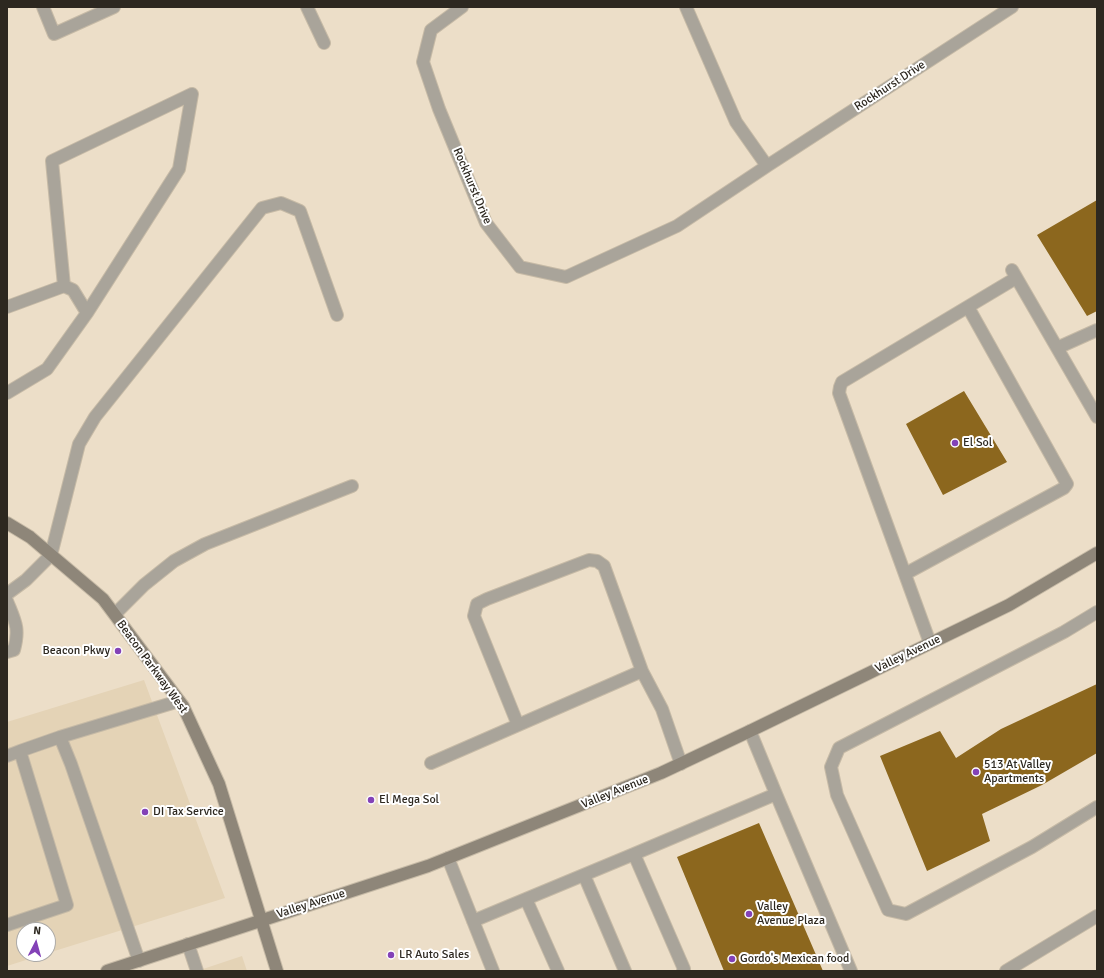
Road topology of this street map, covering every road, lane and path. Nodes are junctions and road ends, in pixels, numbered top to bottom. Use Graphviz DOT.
graph roads {
  1 [pos="43,7"];
  2 [pos="114,7"];
  3 [pos="307,7"];
  4 [pos="462,7"];
  5 [pos="686,7"];
  6 [pos="1012,7"];
  7 [pos="324,43"];
  8 [pos="767,166"];
  9 [pos="64,286"];
  10 [pos="7,307"];
  11 [pos="968,307"];
  12 [pos="87,313"];
  13 [pos="337,314"];
  14 [pos="1097,330"];
  15 [pos="1057,348"];
  16 [pos="7,393"];
  17 [pos="1097,417"];
  18 [pos="352,486"];
  19 [pos="7,523"];
  20 [pos="1097,553"];
  21 [pos="51,555"];
  22 [pos="905,574"];
  23 [pos="7,594"];
  24 [pos="7,601"];
  25 [pos="1097,612"];
  26 [pos="115,614"];
  27 [pos="930,643"];
  28 [pos="7,652"];
  29 [pos="642,671"];
  30 [pos="179,701"];
  31 [pos="518,725"];
  32 [pos="750,731"];
  33 [pos="60,737"];
  34 [pos="20,752"];
  35 [pos="7,756"];
  36 [pos="431,762"];
  37 [pos="681,764"];
  38 [pos="776,794"];
  39 [pos="1097,807"];
  40 [pos="634,854"];
  41 [pos="448,858"];
  42 [pos="584,875"];
  43 [pos="526,899"];
  44 [pos="1097,916"];
  45 [pos="261,920"];
  46 [pos="473,921"];
  47 [pos="7,925"];
  48 [pos="188,944"];
  49 [pos="134,965"];
  50 [pos="107,971"];
  51 [pos="197,971"];
  52 [pos="277,971"];
  53 [pos="493,971"];
  54 [pos="558,971"];
  55 [pos="625,971"];
  56 [pos="682,971"];
  57 [pos="851,971"];
  58 [pos="1006,971"];
  1 -- 2 [label="street"];
  3 -- 7 [label="street"];
  4 -- 8 [label="street, Rockhurst Drive"];
  5 -- 8 [label="street"];
  6 -- 8 [label="street, Rockhurst Drive"];
  9 -- 10 [label="street"];
  9 -- 12 [label="street"];
  9 -- 12 [label="street"];
  11 -- 15 [label="street"];
  11 -- 22 [label="street"];
  11 -- 22 [label="street"];
  12 -- 16 [label="street"];
  13 -- 21 [label="street"];
  14 -- 15 [label="street"];
  15 -- 17 [label="street"];
  18 -- 26 [label="street"];
  19 -- 21 [label="main road, Beacon Parkway West"];
  20 -- 27 [label="main road, Valley Avenue"];
  21 -- 23 [label="street"];
  21 -- 26 [label="main road, Beacon Parkway West"];
  22 -- 27 [label="street"];
  24 -- 28 [label="street"];
  25 -- 39 [label="street"];
  26 -- 30 [label="main road, Beacon Parkway West"];
  27 -- 32 [label="main road, Valley Avenue"];
  29 -- 31 [label="street"];
  29 -- 31 [label="street"];
  29 -- 37 [label="street"];
  30 -- 33 [label="street"];
  30 -- 45 [label="main road, Beacon Parkway West"];
  31 -- 36 [label="street"];
  32 -- 37 [label="main road, Valley Avenue"];
  32 -- 38 [label="street"];
  33 -- 34 [label="street"];
  33 -- 49 [label="street"];
  34 -- 35 [label="street"];
  34 -- 47 [label="street"];
  37 -- 41 [label="main road, Valley Avenue"];
  38 -- 40 [label="street"];
  38 -- 57 [label="street"];
  40 -- 42 [label="street"];
  40 -- 56 [label="street"];
  41 -- 45 [label="main road, Valley Avenue"];
  41 -- 46 [label="street"];
  42 -- 43 [label="street"];
  42 -- 55 [label="street"];
  43 -- 46 [label="street"];
  43 -- 54 [label="street"];
  44 -- 58 [label="street"];
  45 -- 48 [label="main road, Valley Avenue"];
  45 -- 52 [label="main road, Beacon Parkway West"];
  46 -- 53 [label="street"];
  48 -- 49 [label="main road, Valley Avenue"];
  48 -- 51 [label="street"];
  49 -- 50 [label="main road, Valley Avenue"];
}
